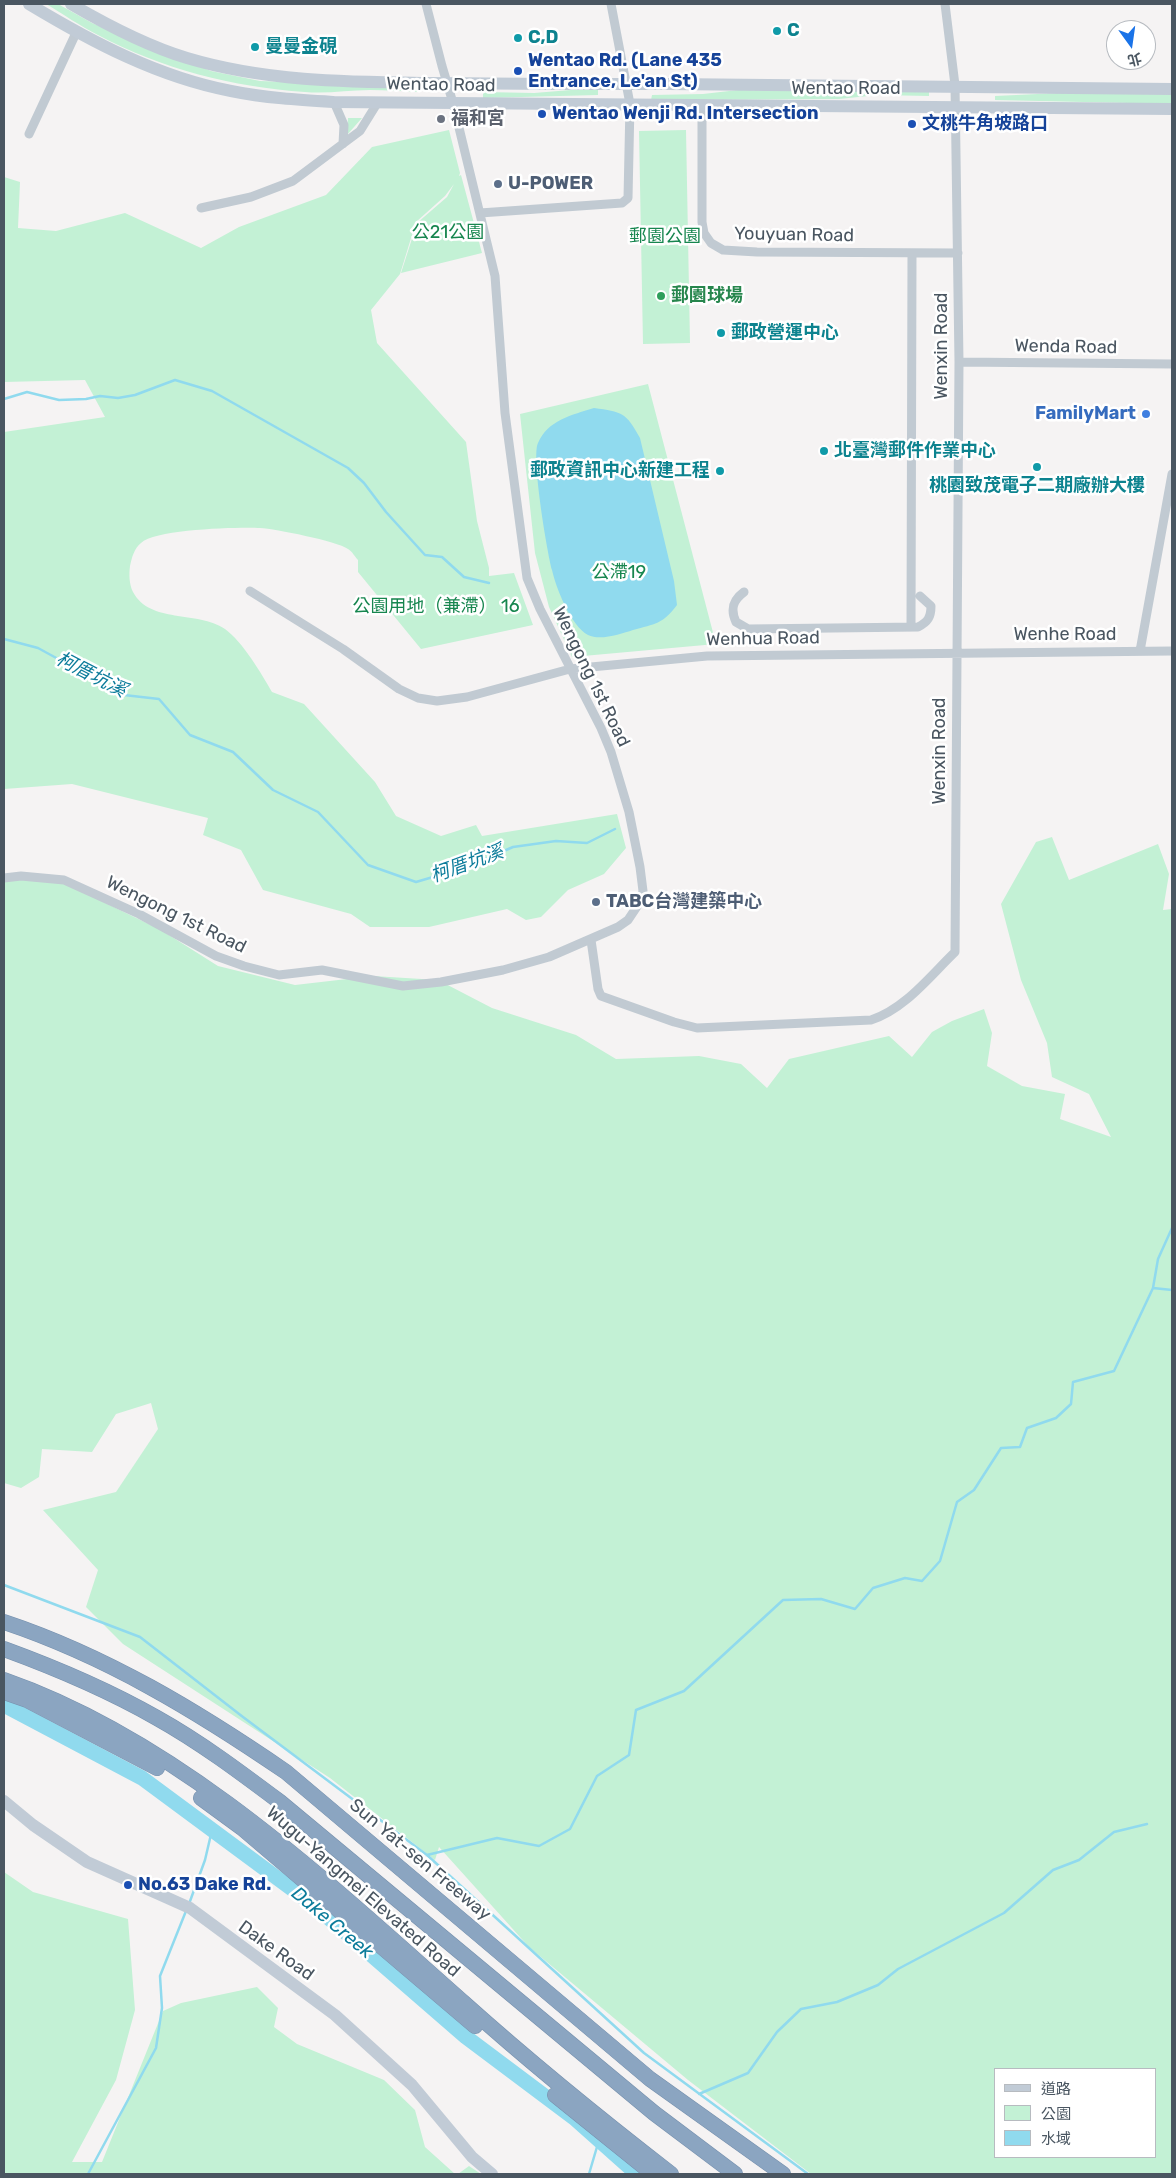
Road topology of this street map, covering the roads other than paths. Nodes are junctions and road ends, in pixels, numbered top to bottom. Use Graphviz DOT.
graph roads {
  1 [pos="29,4"];
  2 [pos="71,4"];
  3 [pos="426,4"];
  4 [pos="612,4"];
  5 [pos="945,4"];
  6 [pos="88,8"];
  7 [pos="76,32"];
  8 [pos="447,83"];
  9 [pos="626,84"];
  10 [pos="955,85"];
  11 [pos="1172,89"];
  12 [pos="334,102"];
  13 [pos="378,102"];
  14 [pos="454,102"];
  15 [pos="630,104"];
  16 [pos="702,105"];
  17 [pos="956,107"];
  18 [pos="1172,109"];
  19 [pos="29,134"];
  20 [pos="343,144"];
  21 [pos="201,208"];
  22 [pos="480,213"];
  23 [pos="912,253"];
  24 [pos="958,253"];
  25 [pos="960,362"];
  26 [pos="1172,364"];
  27 [pos="1172,474"];
  28 [pos="250,591"];
  29 [pos="744,592"];
  30 [pos="920,596"];
  31 [pos="911,628"];
  32 [pos="1140,651"];
  33 [pos="1172,651"];
  34 [pos="957,653"];
  35 [pos="570,669"];
  36 [pos="4,878"];
  37 [pos="592,940"];
  38 [pos="4,1622"];
  39 [pos="4,1649"];
  40 [pos="4,1680"];
  41 [pos="4,1692"];
  42 [pos="4,1801"];
  43 [pos="492,2174"];
  44 [pos="653,2174"];
  45 [pos="671,2174"];
  46 [pos="735,2174"];
  47 [pos="783,2174"];
  1 -- 7 [label="street, Wentao Road"];
  2 -- 6 [label="street, Wentao Road"];
  3 -- 8 [label="street, Wengong 1st Road"];
  4 -- 9 [label="street"];
  5 -- 10 [label="street, Wenxin Road"];
  6 -- 8 [label="street, Wentao Road"];
  7 -- 12 [label="street, Wentao Road"];
  7 -- 19 [label="street"];
  8 -- 9 [label="street, Wentao Road"];
  8 -- 14 [label="street, Wengong 1st Road"];
  9 -- 10 [label="street, Wentao Road"];
  9 -- 15 [label="street"];
  10 -- 11 [label="street, Wentao Road"];
  10 -- 17 [label="street, Wenxin Road"];
  12 -- 13 [label="street, Wentao Road"];
  12 -- 20 [label="street"];
  13 -- 14 [label="street, Wentao Road"];
  13 -- 20 [label="street"];
  14 -- 15 [label="street, Wentao Road"];
  14 -- 22 [label="street, Wengong 1st Road"];
  15 -- 16 [label="street, Wentao Road"];
  15 -- 22 [label="street"];
  16 -- 17 [label="street, Wentao Road"];
  16 -- 23 [label="street, Youyuan Road"];
  17 -- 18 [label="street, Wentao Road"];
  17 -- 24 [label="street, Wenxin Road"];
  20 -- 21 [label="street"];
  22 -- 35 [label="street, Wengong 1st Road"];
  23 -- 24 [label="street, Youyuan Road"];
  23 -- 31 [label="street"];
  24 -- 25 [label="street, Wenxin Road"];
  25 -- 26 [label="street, Wenda Road"];
  25 -- 34 [label="street, Wenxin Road"];
  27 -- 32 [label="street"];
  28 -- 35 [label="street, Wenhua Road"];
  29 -- 31 [label="street"];
  30 -- 31 [label="street"];
  32 -- 33 [label="street, Wenhe Road"];
  32 -- 34 [label="street, Wenhe Road"];
  34 -- 35 [label="street, Wenhua Road"];
  34 -- 37 [label="street, Wenxin Road"];
  35 -- 37 [label="street, Wengong 1st Road"];
  36 -- 37 [label="street, Wengong 1st Road"];
  38 -- 47 [label="highway, Sun Yat-sen Freeway"];
  39 -- 46 [label="highway"];
  40 -- 45 [label="highway, Wugu-Yangmei Elevated Road"];
  41 -- 44 [label="highway, Wugu-Yangmei Elevated Road"];
  42 -- 43 [label="street, Dake Road"];
}
